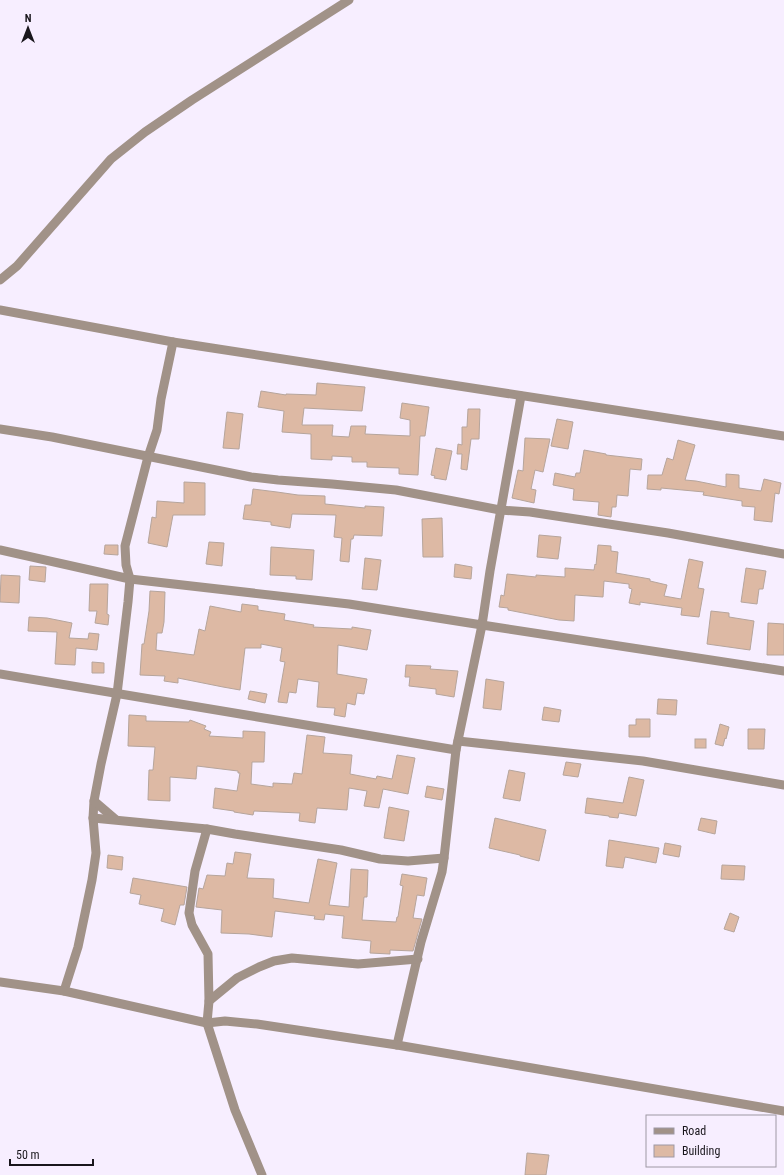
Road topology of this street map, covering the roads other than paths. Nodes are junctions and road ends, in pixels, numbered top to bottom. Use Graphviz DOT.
graph roads {
  1 [pos="349,0"];
  2 [pos="0,280"];
  3 [pos="0,310"];
  4 [pos="173,342"];
  5 [pos="521,396"];
  6 [pos="0,429"];
  7 [pos="784,436"];
  8 [pos="148,457"];
  9 [pos="500,510"];
  10 [pos="0,550"];
  11 [pos="784,554"];
  12 [pos="130,579"];
  13 [pos="482,625"];
  14 [pos="784,671"];
  15 [pos="0,674"];
  16 [pos="117,694"];
  17 [pos="457,746"];
  18 [pos="784,785"];
  19 [pos="94,801"];
  20 [pos="93,818"];
  21 [pos="115,819"];
  22 [pos="207,829"];
  23 [pos="444,858"];
  24 [pos="418,959"];
  25 [pos="0,982"];
  26 [pos="64,991"];
  27 [pos="209,1002"];
  28 [pos="207,1023"];
  29 [pos="397,1045"];
  30 [pos="784,1111"];
  31 [pos="262,1175"];
  1 -- 2 [label="street"];
  3 -- 4 [label="street"];
  4 -- 5 [label="street"];
  4 -- 8 [label="street"];
  5 -- 7 [label="street"];
  5 -- 9 [label="street"];
  6 -- 8 [label="street"];
  8 -- 9 [label="street"];
  8 -- 12 [label="street"];
  9 -- 11 [label="street"];
  9 -- 13 [label="street"];
  10 -- 12 [label="street"];
  12 -- 13 [label="street"];
  12 -- 16 [label="street"];
  13 -- 14 [label="street"];
  13 -- 17 [label="street"];
  15 -- 16 [label="street"];
  16 -- 17 [label="street"];
  16 -- 19 [label="street"];
  17 -- 18 [label="street"];
  17 -- 23 [label="street"];
  19 -- 20 [label="street"];
  19 -- 21 [label="street"];
  20 -- 21 [label="street"];
  20 -- 26 [label="street"];
  21 -- 22 [label="street"];
  22 -- 23 [label="street"];
  22 -- 27 [label="street"];
  23 -- 24 [label="street"];
  24 -- 27 [label="street"];
  24 -- 29 [label="street"];
  25 -- 26 [label="street"];
  26 -- 28 [label="street"];
  27 -- 28 [label="street"];
  28 -- 29 [label="street"];
  28 -- 31 [label="street"];
  29 -- 30 [label="street"];
}
